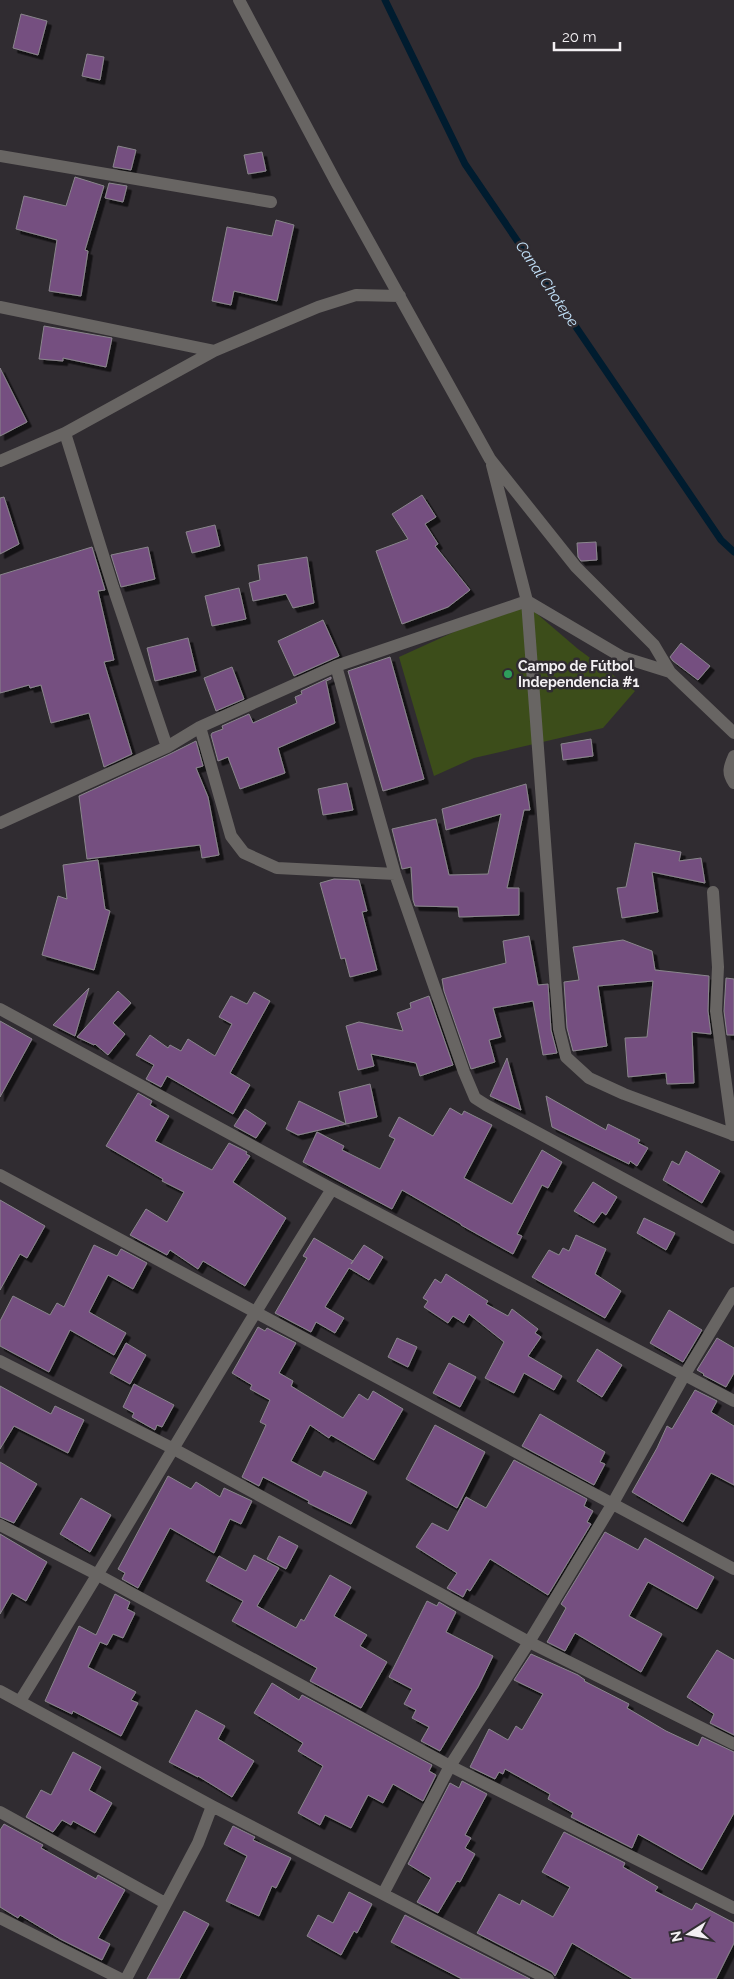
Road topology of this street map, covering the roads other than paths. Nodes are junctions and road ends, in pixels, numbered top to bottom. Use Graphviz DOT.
graph roads {
  1 [pos="239,0"];
  2 [pos="0,156"];
  3 [pos="271,202"];
  4 [pos="400,296"];
  5 [pos="0,307"];
  6 [pos="214,351"];
  7 [pos="65,433"];
  8 [pos="490,459"];
  9 [pos="0,461"];
  10 [pos="527,601"];
  11 [pos="336,666"];
  12 [pos="670,672"];
  13 [pos="200,727"];
  14 [pos="734,733"];
  15 [pos="167,746"];
  16 [pos="734,756"];
  17 [pos="734,784"];
  18 [pos="0,823"];
  19 [pos="395,874"];
  20 [pos="713,892"];
  21 [pos="0,1009"];
  22 [pos="733,1135"];
  23 [pos="0,1175"];
  24 [pos="332,1189"];
  25 [pos="734,1238"];
  26 [pos="734,1293"];
  27 [pos="254,1312"];
  28 [pos="0,1361"];
  29 [pos="685,1374"];
  30 [pos="734,1401"];
  31 [pos="172,1448"];
  32 [pos="613,1503"];
  33 [pos="0,1525"];
  34 [pos="734,1569"];
  35 [pos="98,1575"];
  36 [pos="530,1642"];
  37 [pos="0,1691"];
  38 [pos="20,1701"];
  39 [pos="734,1744"];
  40 [pos="450,1766"];
  41 [pos="212,1806"];
  42 [pos="0,1812"];
  43 [pos="383,1894"];
  44 [pos="165,1903"];
  45 [pos="734,1908"];
  46 [pos="0,1918"];
  47 [pos="121,1979"];
  48 [pos="126,1979"];
  49 [pos="548,1979"];
  1 -- 4 [label="street"];
  2 -- 3 [label="street"];
  4 -- 6 [label="street"];
  4 -- 8 [label="street"];
  5 -- 6 [label="street"];
  6 -- 7 [label="street"];
  7 -- 9 [label="street"];
  7 -- 15 [label="street"];
  8 -- 10 [label="street"];
  8 -- 12 [label="street"];
  10 -- 11 [label="street"];
  10 -- 12 [label="street"];
  10 -- 22 [label="street"];
  11 -- 13 [label="street"];
  11 -- 19 [label="street"];
  12 -- 14 [label="street"];
  13 -- 15 [label="street"];
  13 -- 19 [label="street"];
  15 -- 18 [label="street"];
  16 -- 17 [label="street"];
  19 -- 25 [label="street"];
  20 -- 22 [label="street"];
  21 -- 24 [label="street"];
  23 -- 27 [label="street"];
  24 -- 27 [label="street"];
  24 -- 29 [label="street"];
  26 -- 29 [label="street"];
  27 -- 31 [label="street"];
  27 -- 32 [label="street"];
  28 -- 31 [label="street"];
  29 -- 30 [label="street"];
  29 -- 32 [label="street"];
  31 -- 35 [label="street"];
  31 -- 36 [label="street"];
  32 -- 34 [label="street"];
  32 -- 36 [label="street"];
  33 -- 35 [label="street"];
  35 -- 38 [label="street"];
  35 -- 40 [label="street"];
  36 -- 39 [label="street"];
  36 -- 40 [label="street"];
  37 -- 38 [label="street"];
  38 -- 41 [label="street"];
  40 -- 43 [label="street"];
  40 -- 45 [label="street"];
  41 -- 43 [label="street"];
  41 -- 44 [label="street"];
  42 -- 44 [label="street"];
  43 -- 49 [label="street"];
  44 -- 48 [label="street"];
  46 -- 47 [label="street"];
}
